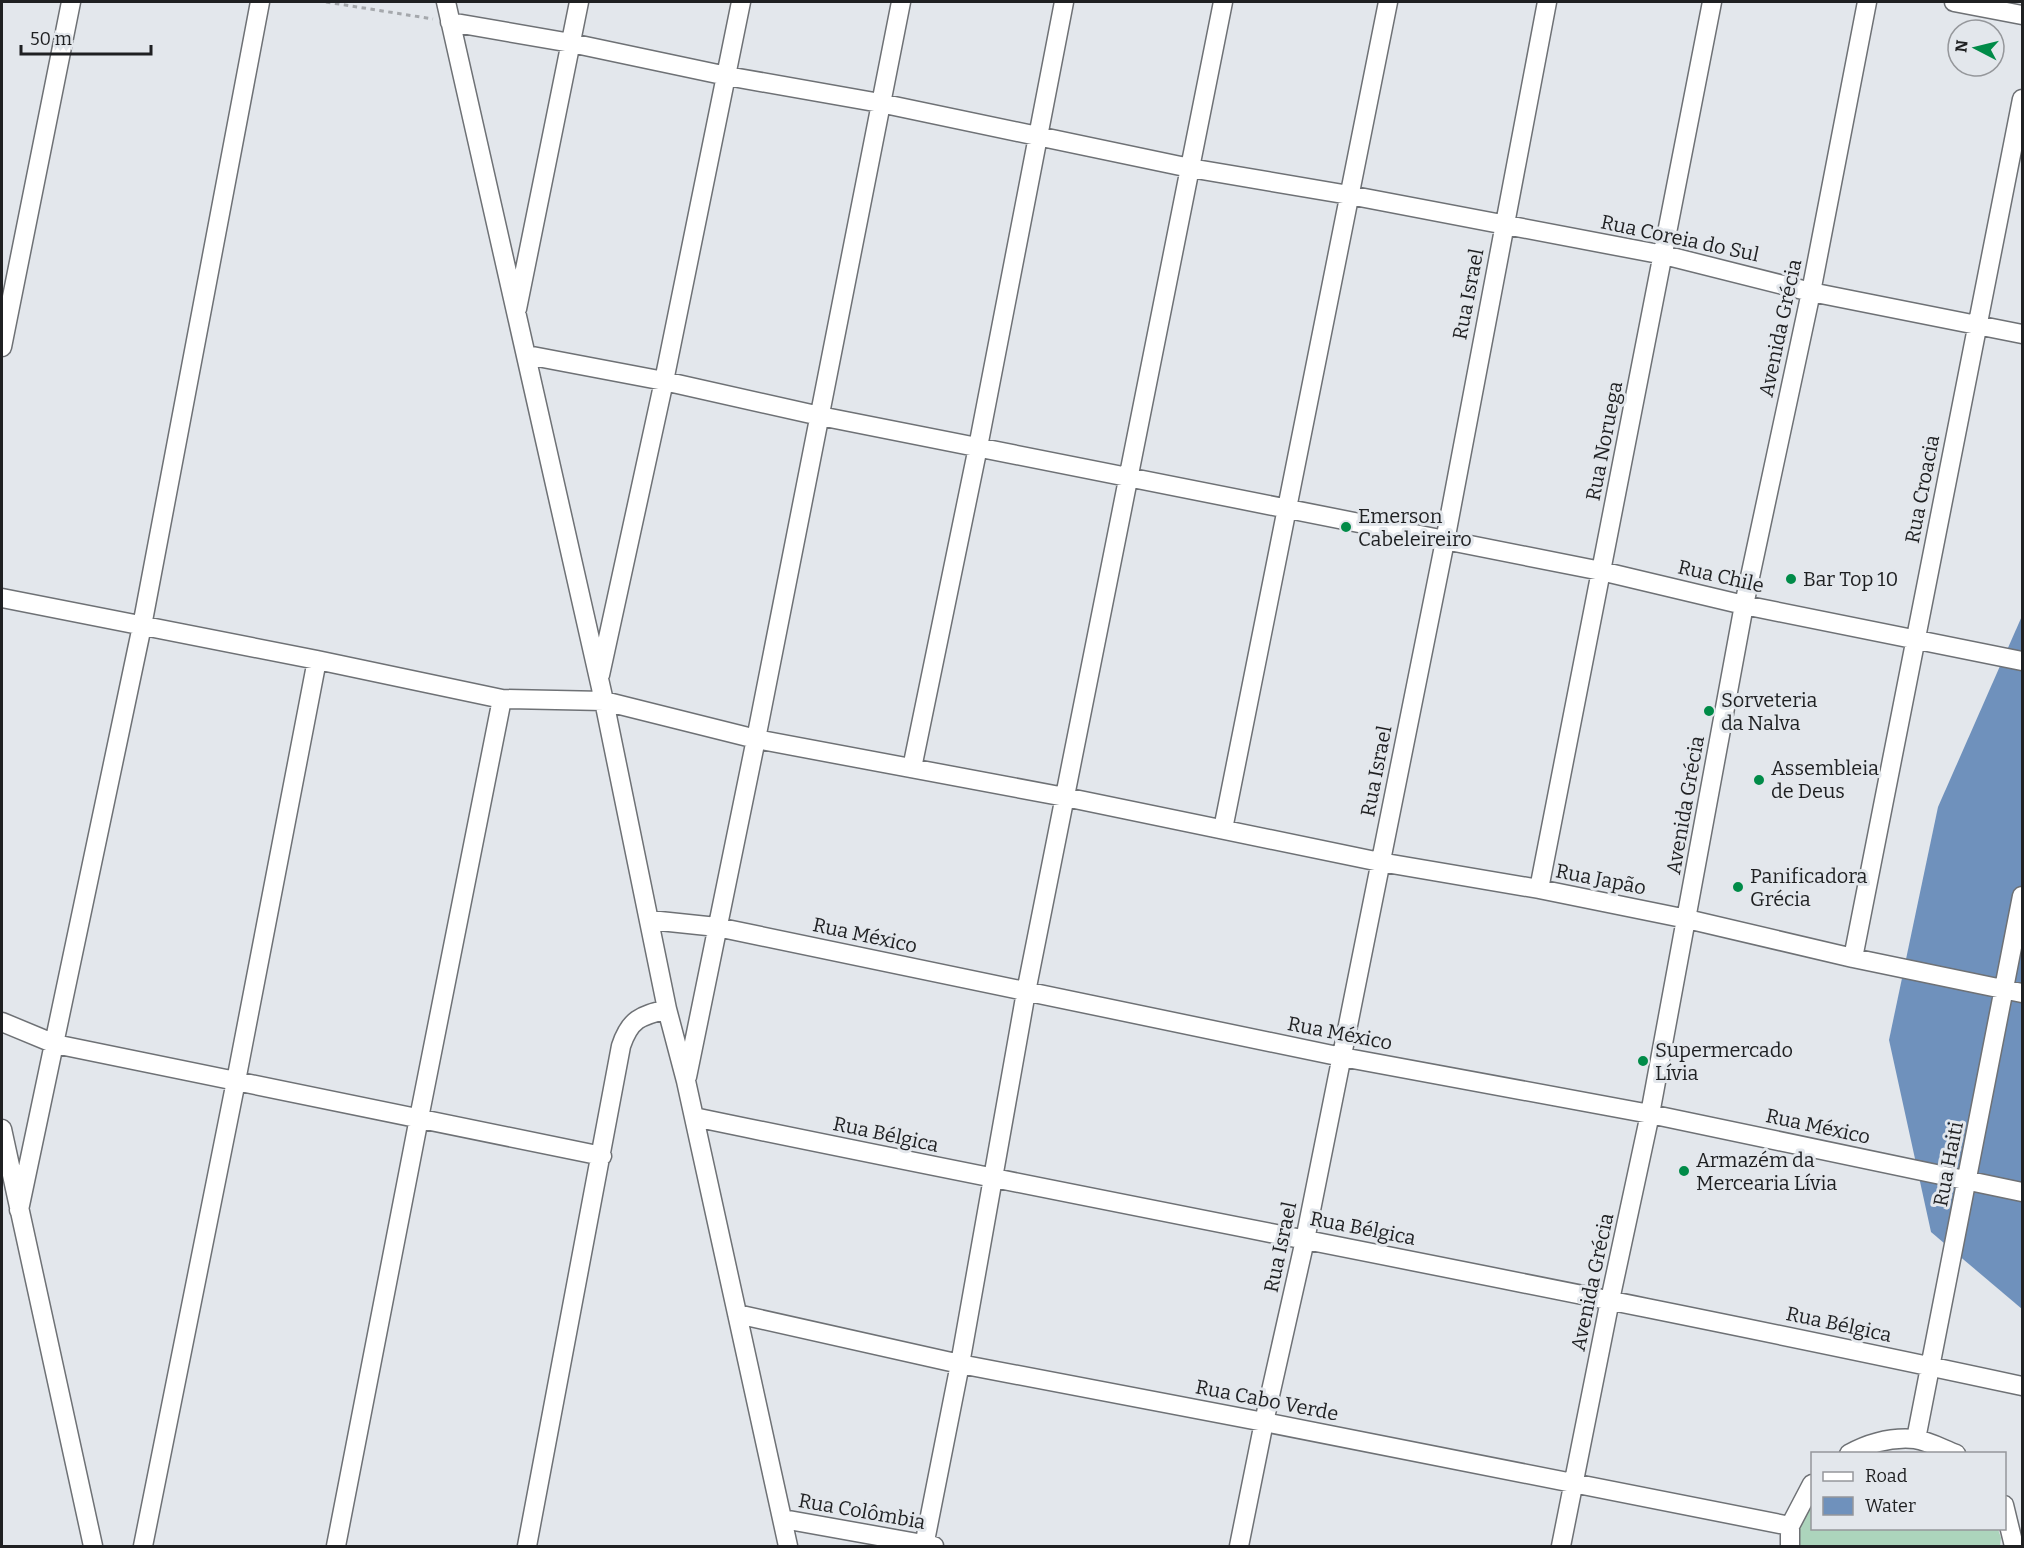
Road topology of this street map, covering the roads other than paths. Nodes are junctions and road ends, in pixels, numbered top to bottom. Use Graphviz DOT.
graph roads {
  1 [pos="70,2"];
  2 [pos="260,2"];
  3 [pos="446,2"];
  4 [pos="579,2"];
  5 [pos="741,2"];
  6 [pos="901,2"];
  7 [pos="1064,2"];
  8 [pos="1224,2"];
  9 [pos="1388,2"];
  10 [pos="1547,2"];
  11 [pos="1712,2"];
  12 [pos="1867,2"];
  13 [pos="1954,2"];
  14 [pos="2022,15"];
  15 [pos="450,22"];
  16 [pos="571,43"];
  17 [pos="727,76"];
  18 [pos="2022,99"];
  19 [pos="880,103"];
  20 [pos="1037,136"];
  21 [pos="1190,168"];
  22 [pos="1349,195"];
  23 [pos="1504,225"];
  24 [pos="1664,255"];
  25 [pos="1811,291"];
  26 [pos="516,314"];
  27 [pos="1977,324"];
  28 [pos="2022,334"];
  29 [pos="2,347"];
  30 [pos="527,355"];
  31 [pos="664,381"];
  32 [pos="820,416"];
  33 [pos="978,447"];
  34 [pos="1129,476"];
  35 [pos="1288,508"];
  36 [pos="1445,540"];
  37 [pos="1601,571"];
  38 [pos="2,598"];
  39 [pos="1744,605"];
  40 [pos="142,626"];
  41 [pos="1915,640"];
  42 [pos="317,660"];
  43 [pos="2022,661"];
  44 [pos="599,681"];
  45 [pos="502,699"];
  46 [pos="604,701"];
  47 [pos="756,739"];
  48 [pos="912,768"];
  49 [pos="1065,797"];
  50 [pos="1223,829"];
  51 [pos="1380,862"];
  52 [pos="1539,889"];
  53 [pos="2022,896"];
  54 [pos="1687,919"];
  55 [pos="650,920"];
  56 [pos="717,927"];
  57 [pos="1853,958"];
  58 [pos="2014,991"];
  59 [pos="1026,992"];
  60 [pos="667,1009"];
  61 [pos="2,1022"];
  62 [pos="56,1044"];
  63 [pos="1341,1057"];
  64 [pos="236,1081"];
  65 [pos="686,1081"];
  66 [pos="1650,1114"];
  67 [pos="694,1117"];
  68 [pos="418,1118"];
  69 [pos="2,1129"];
  70 [pos="602,1156"];
  71 [pos="993,1179"];
  72 [pos="1968,1180"];
  73 [pos="2022,1192"];
  74 [pos="19,1210"];
  75 [pos="1305,1240"];
  76 [pos="1610,1300"];
  77 [pos="737,1314"];
  78 [pos="960,1364"];
  79 [pos="1932,1366"];
  80 [pos="2022,1386"];
  81 [pos="1264,1422"];
  82 [pos="1916,1439"];
  83 [pos="1853,1452"];
  84 [pos="1951,1452"];
  85 [pos="1574,1484"];
  86 [pos="1811,1486"];
  87 [pos="2006,1513"];
  88 [pos="783,1520"];
  89 [pos="1790,1526"];
  90 [pos="93,1546"];
  91 [pos="143,1546"];
  92 [pos="336,1546"];
  93 [pos="527,1546"];
  94 [pos="788,1546"];
  95 [pos="928,1546"];
  96 [pos="1239,1546"];
  97 [pos="1561,1546"];
  98 [pos="1790,1546"];
  99 [pos="2014,1546"];
  1 -- 29 [label="street"];
  2 -- 40 [label="street"];
  3 -- 15 [label="street"];
  4 -- 16 [label="street"];
  5 -- 17 [label="street"];
  6 -- 19 [label="street"];
  7 -- 20 [label="street"];
  8 -- 21 [label="street"];
  9 -- 22 [label="street"];
  10 -- 23 [label="street, Rua Israel"];
  11 -- 24 [label="street, Rua Noruega"];
  12 -- 25 [label="street, Avenida Grécia"];
  13 -- 14 [label="street"];
  15 -- 16 [label="street, Rua Coreia do Sul"];
  15 -- 26 [label="street"];
  16 -- 17 [label="street, Rua Coreia do Sul"];
  16 -- 26 [label="street"];
  17 -- 19 [label="street, Rua Coreia do Sul"];
  17 -- 31 [label="street"];
  18 -- 27 [label="street, Rua Croacia"];
  19 -- 20 [label="street, Rua Coreia do Sul"];
  19 -- 32 [label="street"];
  20 -- 21 [label="street, Rua Coreia do Sul"];
  20 -- 33 [label="street"];
  21 -- 22 [label="street, Rua Coreia do Sul"];
  21 -- 34 [label="street"];
  22 -- 23 [label="street, Rua Coreia do Sul"];
  22 -- 35 [label="street"];
  23 -- 24 [label="street, Rua Coreia do Sul"];
  23 -- 36 [label="street, Rua Israel"];
  24 -- 25 [label="street, Rua Coreia do Sul"];
  24 -- 37 [label="street, Rua Noruega"];
  25 -- 27 [label="street, Rua Coreia do Sul"];
  25 -- 39 [label="street, Avenida Grécia"];
  26 -- 30 [label="street"];
  27 -- 28 [label="street, Rua Coreia do Sul"];
  27 -- 41 [label="street, Rua Croacia"];
  30 -- 31 [label="street, Rua Chile"];
  30 -- 44 [label="street"];
  31 -- 32 [label="street, Rua Chile"];
  31 -- 44 [label="street"];
  32 -- 33 [label="street, Rua Chile"];
  32 -- 47 [label="street"];
  33 -- 34 [label="street, Rua Chile"];
  33 -- 48 [label="street"];
  34 -- 35 [label="street, Rua Chile"];
  34 -- 49 [label="street"];
  35 -- 36 [label="street, Rua Chile"];
  35 -- 50 [label="street"];
  36 -- 37 [label="street, Rua Chile"];
  36 -- 51 [label="street, Rua Israel"];
  37 -- 39 [label="street, Rua Chile"];
  37 -- 52 [label="street, Rua Noruega"];
  38 -- 40 [label="street, Rua Japão"];
  39 -- 41 [label="street, Rua Chile"];
  39 -- 54 [label="street, Avenida Grécia"];
  40 -- 42 [label="street, Rua Japão"];
  40 -- 62 [label="street"];
  41 -- 43 [label="street, Rua Chile"];
  41 -- 57 [label="street, Rua Croacia"];
  42 -- 45 [label="street, Rua Japão"];
  42 -- 64 [label="street"];
  44 -- 46 [label="street"];
  45 -- 46 [label="street, Rua Japão"];
  45 -- 68 [label="street"];
  46 -- 47 [label="street, Rua Japão"];
  46 -- 55 [label="street"];
  47 -- 48 [label="street, Rua Japão"];
  47 -- 56 [label="street"];
  48 -- 49 [label="street, Rua Japão"];
  49 -- 50 [label="street, Rua Japão"];
  49 -- 59 [label="street"];
  50 -- 51 [label="street, Rua Japão"];
  51 -- 52 [label="street, Rua Japão"];
  51 -- 63 [label="street, Rua Israel"];
  52 -- 54 [label="street, Rua Japão"];
  53 -- 58 [label="street, Rua Haiti"];
  54 -- 57 [label="street, Rua Japão"];
  54 -- 66 [label="street, Avenida Grécia"];
  55 -- 56 [label="street, Rua México"];
  55 -- 60 [label="street"];
  56 -- 59 [label="street, Rua México"];
  56 -- 65 [label="street"];
  57 -- 58 [label="street, Rua Japão"];
  58 -- 72 [label="street, Rua Haiti"];
  59 -- 63 [label="street, Rua México"];
  59 -- 71 [label="street"];
  60 -- 65 [label="street"];
  60 -- 70 [label="street"];
  61 -- 62 [label="street"];
  62 -- 64 [label="street"];
  62 -- 74 [label="street"];
  63 -- 66 [label="street, Rua México"];
  63 -- 75 [label="street, Rua Israel"];
  64 -- 68 [label="street"];
  64 -- 91 [label="street"];
  65 -- 67 [label="street"];
  66 -- 72 [label="street, Rua México"];
  66 -- 76 [label="street, Avenida Grécia"];
  67 -- 71 [label="street, Rua Bélgica"];
  67 -- 77 [label="street"];
  68 -- 70 [label="street"];
  68 -- 92 [label="street"];
  69 -- 74 [label="street"];
  70 -- 93 [label="street"];
  71 -- 75 [label="street, Rua Bélgica"];
  71 -- 78 [label="street"];
  72 -- 73 [label="street, Rua México"];
  72 -- 79 [label="street, Rua Haiti"];
  74 -- 90 [label="street"];
  75 -- 76 [label="street, Rua Bélgica"];
  75 -- 81 [label="street, Rua Israel"];
  76 -- 79 [label="street, Rua Bélgica"];
  76 -- 85 [label="street, Avenida Grécia"];
  77 -- 78 [label="street, Rua Cabo Verde"];
  77 -- 88 [label="street"];
  78 -- 81 [label="street, Rua Cabo Verde"];
  78 -- 95 [label="street"];
  79 -- 80 [label="street, Rua Bélgica"];
  79 -- 82 [label="street, Rua Haiti"];
  81 -- 85 [label="street, Rua Cabo Verde"];
  81 -- 96 [label="street, Rua Israel"];
  82 -- 83 [label="street"];
  82 -- 84 [label="street"];
  85 -- 89 [label="street, Rua Cabo Verde"];
  85 -- 97 [label="street, Avenida Grécia"];
  86 -- 89 [label="street"];
  87 -- 99 [label="street"];
  88 -- 94 [label="street"];
  88 -- 95 [label="street, Rua Colômbia"];
  89 -- 98 [label="street"];
}
